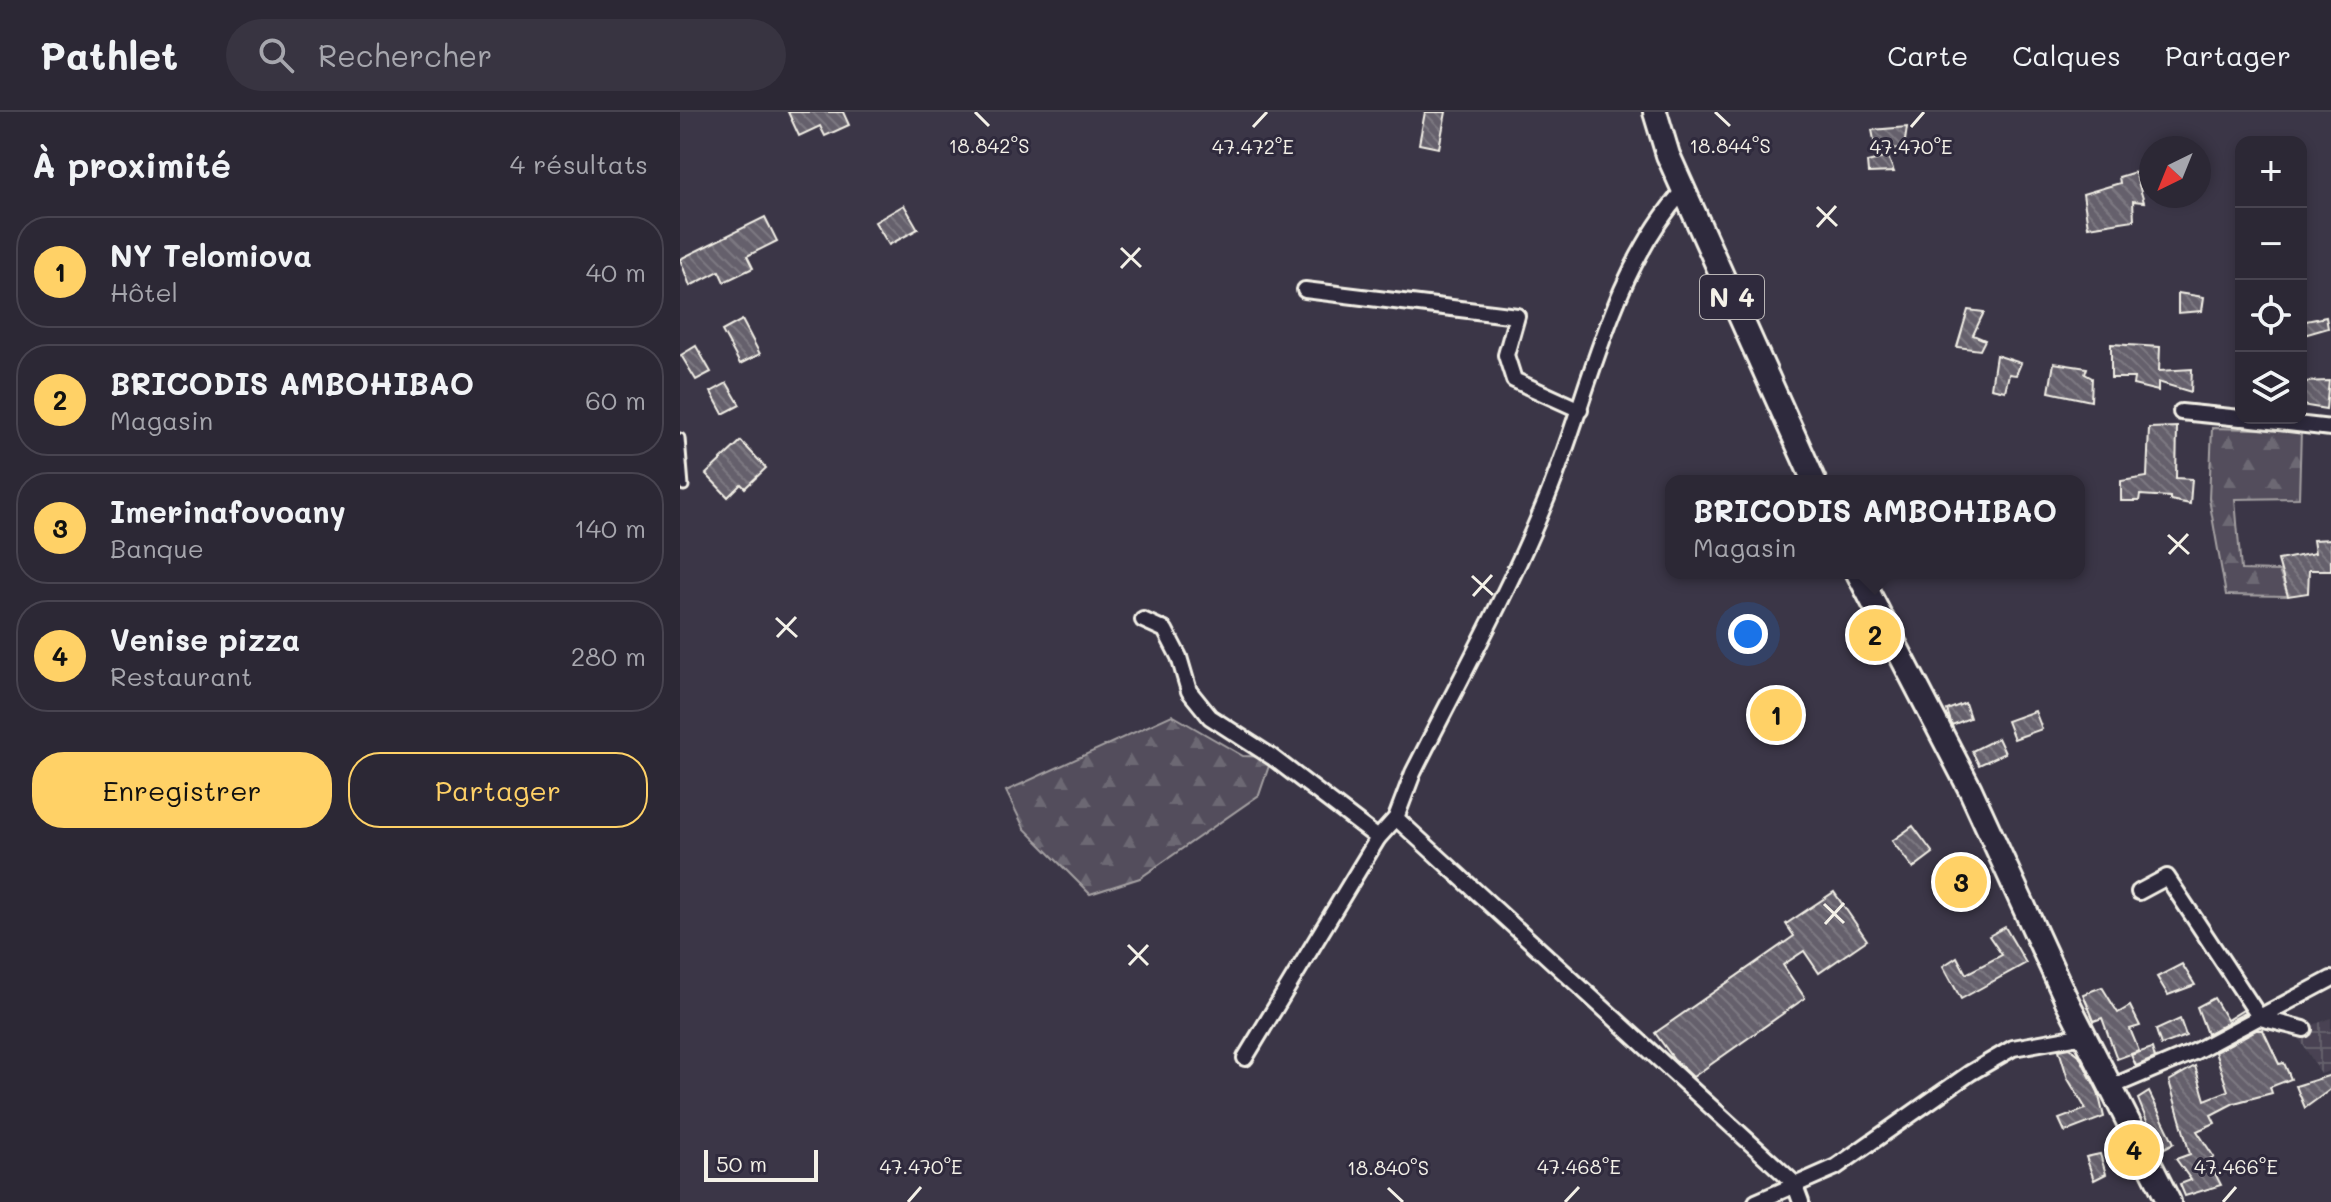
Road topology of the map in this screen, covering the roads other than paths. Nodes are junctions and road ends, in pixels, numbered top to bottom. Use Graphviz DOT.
graph roads {
  1 [pos="1655,112"];
  2 [pos="1683,191"];
  3 [pos="1305,290"];
  4 [pos="1580,410"];
  5 [pos="2181,412"];
  6 [pos="2235,417"];
  7 [pos="2295,424"];
  8 [pos="2331,428"];
  9 [pos="680,438"];
  10 [pos="1811,475"];
  11 [pos="684,486"];
  12 [pos="1861,579"];
  13 [pos="1143,620"];
  14 [pos="1396,818"];
  15 [pos="1378,838"];
  16 [pos="2139,892"];
  17 [pos="2331,979"];
  18 [pos="2260,1018"];
  19 [pos="2304,1029"];
  20 [pos="2085,1035"];
  21 [pos="1245,1058"];
  22 [pos="2111,1087"];
  23 [pos="1794,1183"];
  24 [pos="1756,1202"];
  25 [pos="1801,1202"];
  26 [pos="2169,1202"];
  1 -- 2 [label="main road, N 4"];
  2 -- 4 [label="street"];
  2 -- 10 [label="main road, N 4"];
  3 -- 4 [label="street"];
  4 -- 14 [label="street"];
  5 -- 6 [label="street"];
  7 -- 8 [label="street"];
  9 -- 11 [label="lane"];
  12 -- 20 [label="main road"];
  13 -- 15 [label="street"];
  14 -- 15 [label="street"];
  14 -- 23 [label="street"];
  15 -- 21 [label="street"];
  16 -- 18 [label="street"];
  17 -- 18 [label="street"];
  18 -- 19 [label="street"];
  18 -- 22 [label="street"];
  20 -- 22 [label="main road"];
  20 -- 23 [label="street"];
  22 -- 26 [label="main road"];
  23 -- 24 [label="street"];
  23 -- 25 [label="street"];
}
